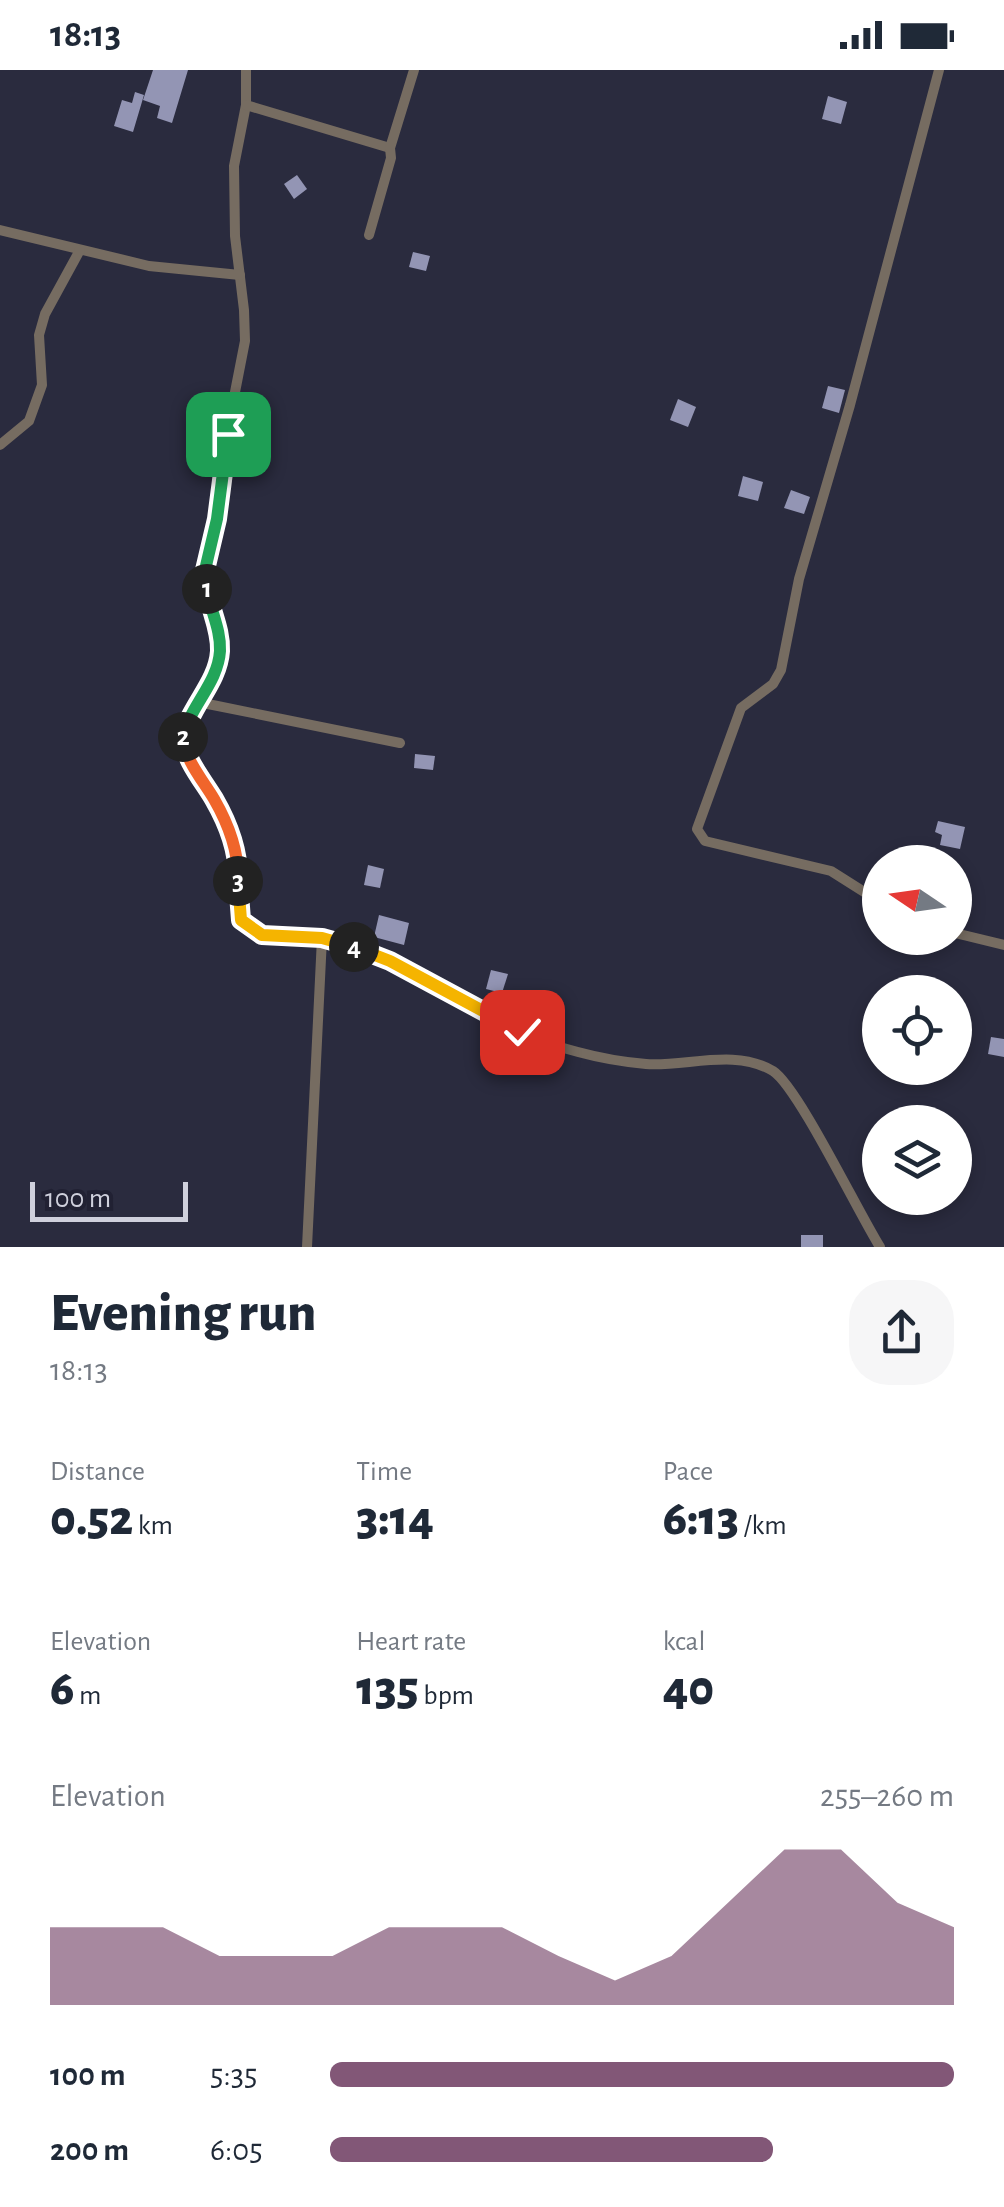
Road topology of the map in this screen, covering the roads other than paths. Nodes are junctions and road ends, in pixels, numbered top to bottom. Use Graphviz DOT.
graph roads {
  1 [pos="246,70"];
  2 [pos="414,70"];
  3 [pos="939,70"];
  4 [pos="246,105"];
  5 [pos="390,148"];
  6 [pos="0,230"];
  7 [pos="370,234"];
  8 [pos="80,250"];
  9 [pos="240,276"];
  10 [pos="0,445"];
  11 [pos="198,702"];
  12 [pos="400,743"];
  13 [pos="862,889"];
  14 [pos="972,937"];
  15 [pos="322,938"];
  16 [pos="1004,944"];
  17 [pos="307,1247"];
  18 [pos="880,1247"];
  1 -- 4 [label="street"];
  2 -- 5 [label="street"];
  3 -- 13 [label="street"];
  4 -- 5 [label="street"];
  4 -- 9 [label="street"];
  5 -- 7 [label="street"];
  6 -- 8 [label="street"];
  8 -- 9 [label="street"];
  8 -- 10 [label="street"];
  9 -- 11 [label="street"];
  11 -- 12 [label="street"];
  11 -- 15 [label="street"];
  14 -- 16 [label="street"];
  15 -- 17 [label="street"];
  15 -- 18 [label="street"];
}
